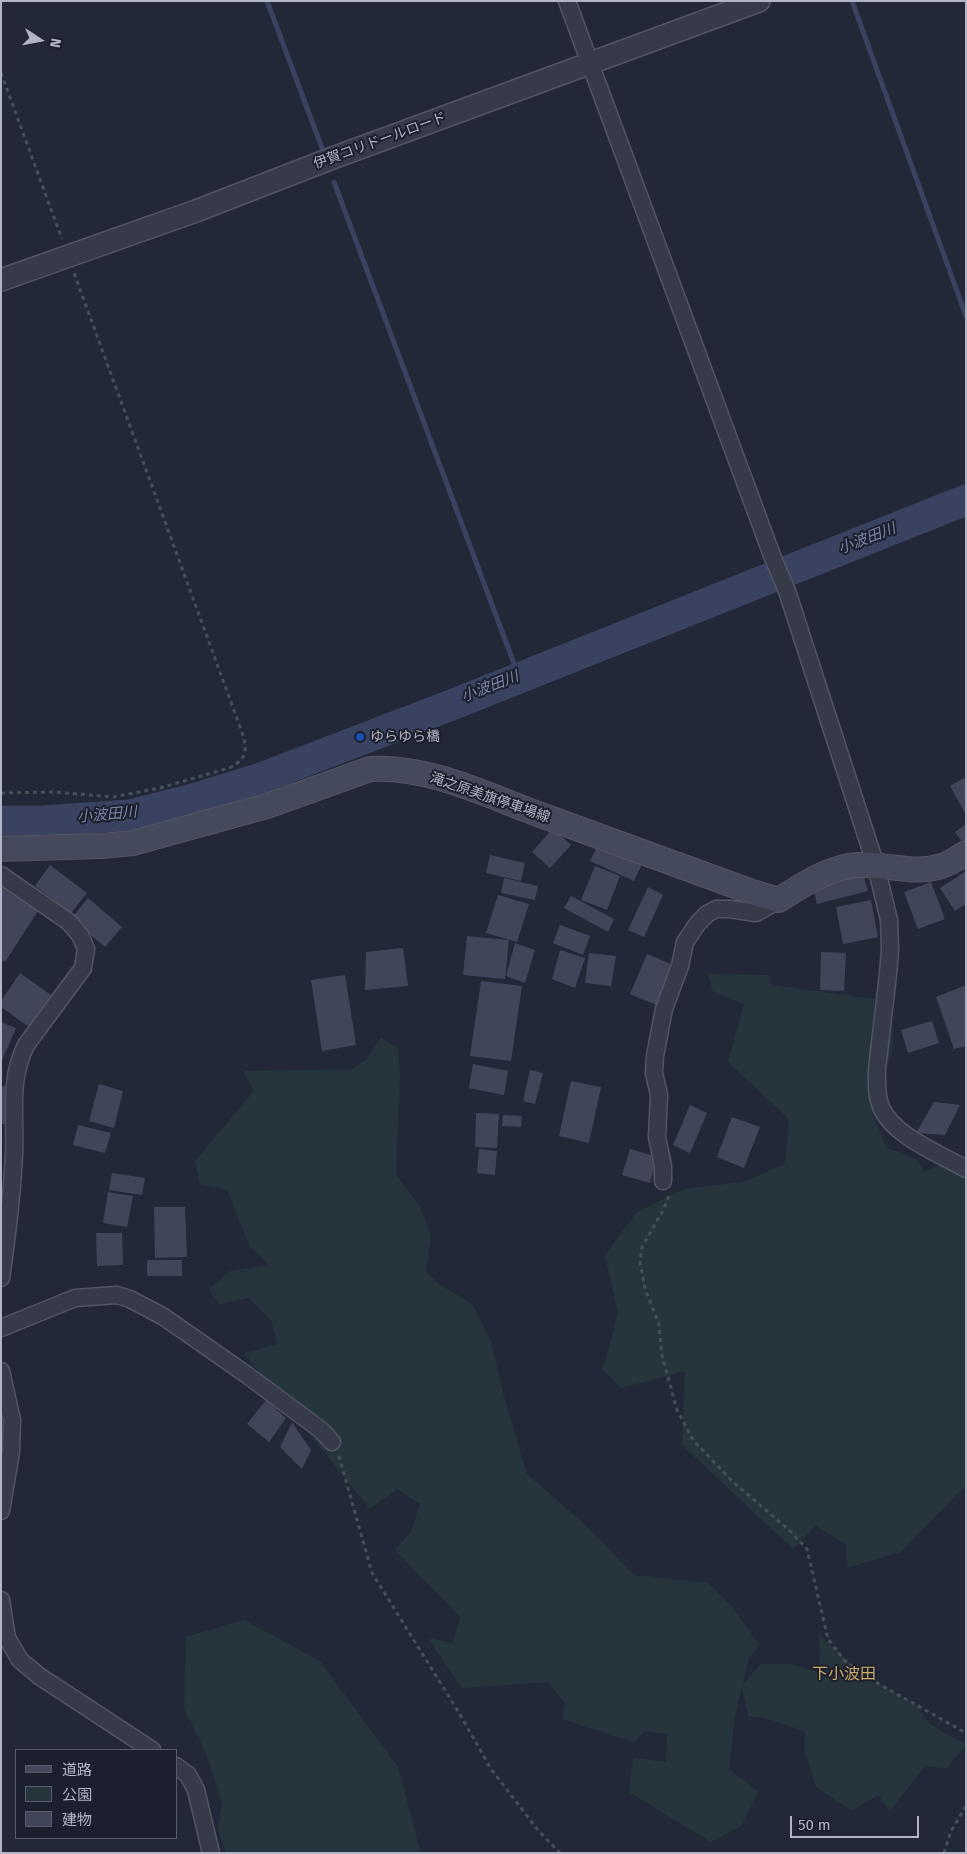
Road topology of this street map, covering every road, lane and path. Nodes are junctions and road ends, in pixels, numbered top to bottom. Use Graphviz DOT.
graph roads {
  1 [pos="567,1"];
  2 [pos="759,1"];
  3 [pos="590,64"];
  4 [pos="1,73"];
  5 [pos="68,256"];
  6 [pos="1,280"];
  7 [pos="1,793"];
  8 [pos="1,849"];
  9 [pos="966,853"];
  10 [pos="876,866"];
  11 [pos="1,875"];
  12 [pos="779,900"];
  13 [pos="966,1169"];
  14 [pos="663,1182"];
  15 [pos="1,1278"];
  16 [pos="1,1328"];
  17 [pos="1,1371"];
  18 [pos="332,1442"];
  19 [pos="1,1511"];
  20 [pos="1,1600"];
  21 [pos="966,1733"];
  22 [pos="150,1749"];
  23 [pos="178,1767"];
  24 [pos="966,1806"];
  25 [pos="211,1853"];
  26 [pos="560,1853"];
  27 [pos="944,1853"];
  1 -- 3 [label="street"];
  2 -- 3 [label="street, 伊賀コリドールロード"];
  3 -- 5 [label="street, 伊賀コリドールロード"];
  3 -- 10 [label="street"];
  4 -- 5 [label="path"];
  5 -- 6 [label="street, 伊賀コリドールロード"];
  5 -- 7 [label="path"];
  8 -- 12 [label="main road, 滝之原美旗停車場線"];
  9 -- 10 [label="main road"];
  10 -- 12 [label="main road"];
  10 -- 13 [label="street"];
  11 -- 15 [label="street"];
  12 -- 14 [label="street"];
  14 -- 21 [label="path"];
  16 -- 18 [label="street"];
  17 -- 19 [label="street"];
  18 -- 26 [label="path"];
  20 -- 22 [label="street"];
  23 -- 25 [label="street"];
  24 -- 27 [label="path"];
}
